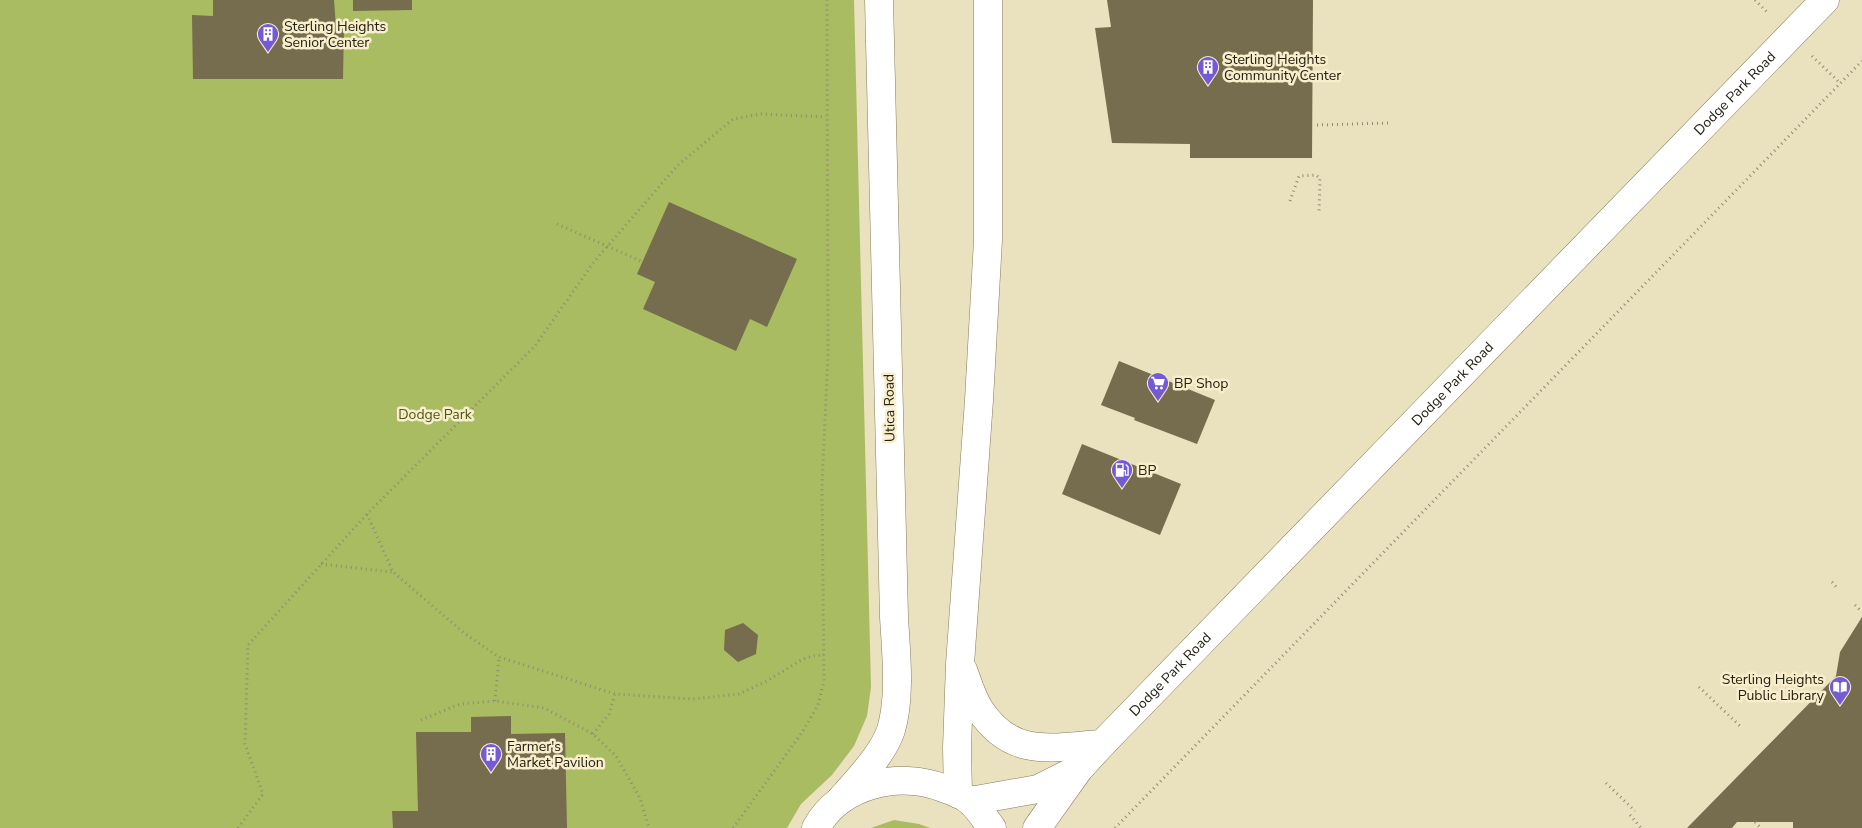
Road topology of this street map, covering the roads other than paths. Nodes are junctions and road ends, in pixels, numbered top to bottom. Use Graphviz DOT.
graph roads {
  1 [pos="879,0"];
  2 [pos="988,0"];
  3 [pos="1825,0"];
  4 [pos="960,664"];
  5 [pos="1102,744"];
  6 [pos="1079,768"];
  7 [pos="964,797"];
  8 [pos="841,799"];
  9 [pos="816,828"];
  10 [pos="992,828"];
  11 [pos="1037,828"];
  1 -- 8 [label="street, Utica Road"];
  2 -- 4 [label="street"];
  3 -- 5 [label="street, Dodge Park Road"];
  4 -- 5 [label="street"];
  4 -- 7 [label="street"];
  5 -- 6 [label="street, Dodge Park Road"];
  6 -- 7 [label="street, Dodge Park Road"];
  6 -- 11 [label="street, Dodge Park Road"];
  7 -- 8 [label="street"];
  7 -- 10 [label="street"];
  8 -- 9 [label="street, Utica Road"];
}
